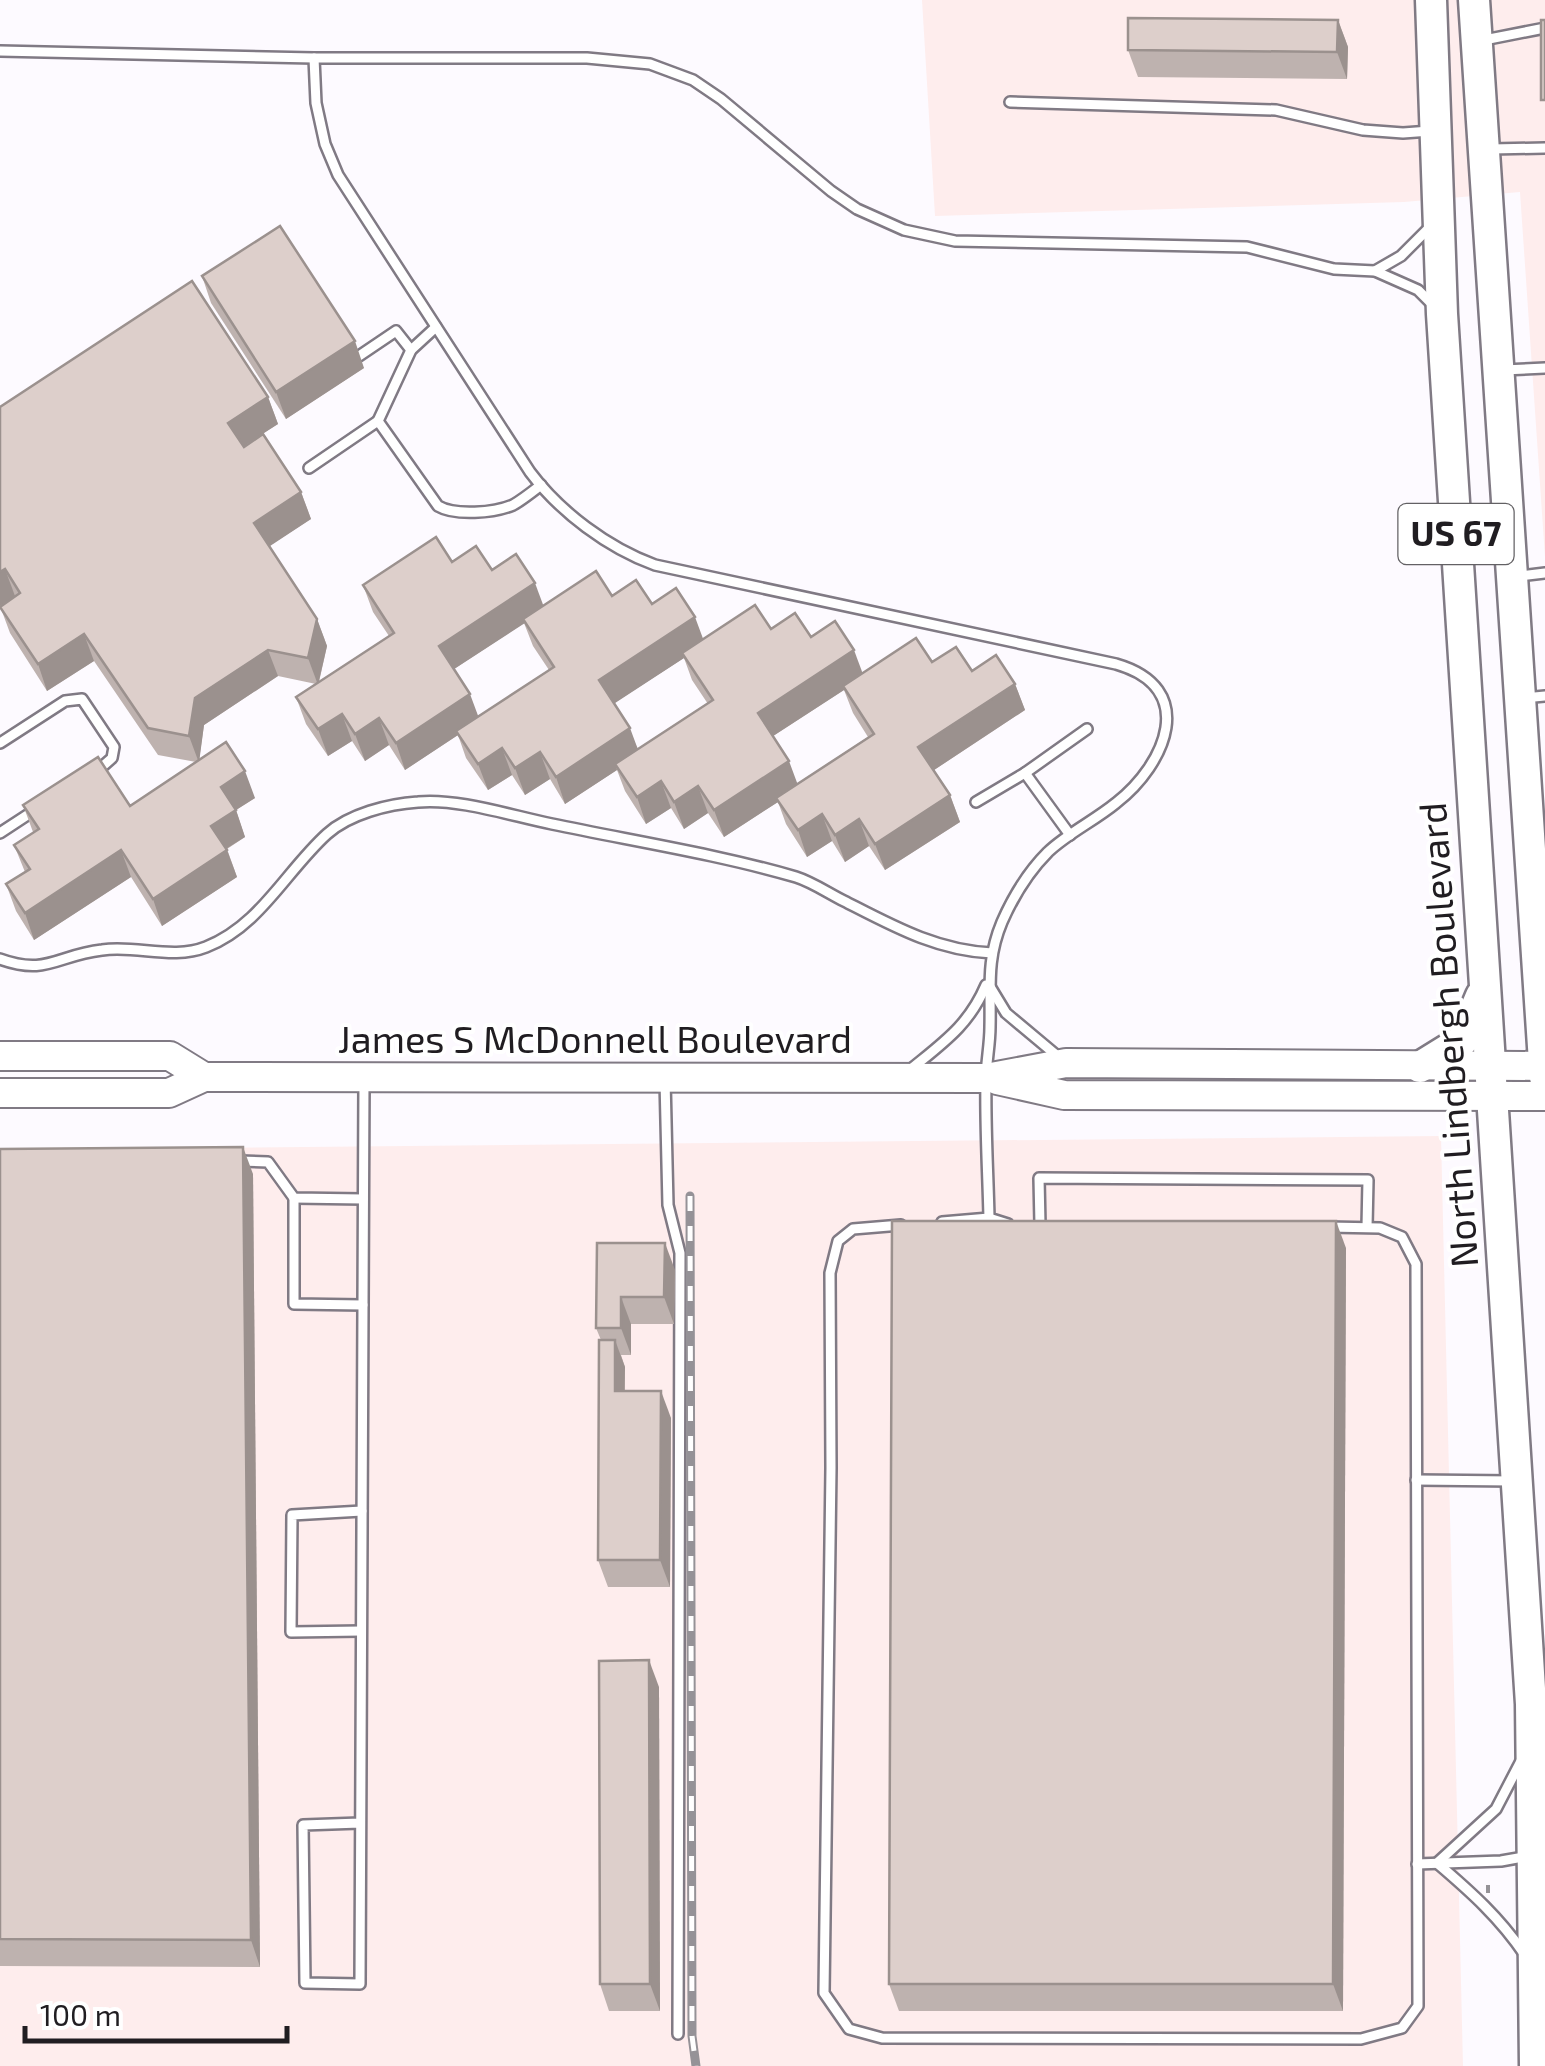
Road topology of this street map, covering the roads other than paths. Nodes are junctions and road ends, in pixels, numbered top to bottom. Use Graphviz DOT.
graph roads {
  1 [pos="1430,0"];
  2 [pos="1474,0"];
  3 [pos="1545,28"];
  4 [pos="1476,42"];
  5 [pos="0,51"];
  6 [pos="314,58"];
  7 [pos="1010,102"];
  8 [pos="1437,131"];
  9 [pos="1545,148"];
  10 [pos="1484,149"];
  11 [pos="1438,216"];
  12 [pos="1375,272"];
  13 [pos="1442,314"];
  14 [pos="436,326"];
  15 [pos="410,350"];
  16 [pos="359,356"];
  17 [pos="1545,368"];
  18 [pos="1497,371"];
  19 [pos="378,421"];
  20 [pos="309,468"];
  21 [pos="540,486"];
  22 [pos="1545,574"];
  23 [pos="1511,577"];
  24 [pos="1532,697"];
  25 [pos="1087,729"];
  26 [pos="0,743"];
  27 [pos="1025,773"];
  28 [pos="88,777"];
  29 [pos="976,802"];
  30 [pos="44,805"];
  31 [pos="0,833"];
  32 [pos="1070,836"];
  33 [pos="1537,857"];
  34 [pos="992,952"];
  35 [pos="0,959"];
  36 [pos="988,983"];
  37 [pos="1486,984"];
  38 [pos="0,1056"];
  39 [pos="1066,1063"];
  40 [pos="1545,1066"];
  41 [pos="1420,1067"];
  42 [pos="1545,1077"];
  43 [pos="204,1078"];
  44 [pos="364,1078"];
  45 [pos="665,1078"];
  46 [pos="901,1078"];
  47 [pos="986,1078"];
  48 [pos="1491,1082"];
  49 [pos="0,1094"];
  50 [pos="1545,1096"];
  51 [pos="230,1162"];
  52 [pos="294,1198"];
  53 [pos="363,1199"];
  54 [pos="989,1218"];
  55 [pos="932,1222"];
  56 [pos="912,1224"];
  57 [pos="1040,1226"];
  58 [pos="1059,1226"];
  59 [pos="1310,1226"];
  60 [pos="1367,1227"];
  61 [pos="363,1305"];
  62 [pos="1416,1480"];
  63 [pos="1518,1481"];
  64 [pos="362,1511"];
  65 [pos="361,1631"];
  66 [pos="1532,1739"];
  67 [pos="360,1823"];
  68 [pos="1540,1854"];
  69 [pos="1437,1863"];
  70 [pos="1417,1864"];
  71 [pos="1535,1970"];
  72 [pos="678,2034"];
  73 [pos="1535,2066"];
  1 -- 8 [label="highway, North Lindbergh Boulevard / US 67"];
  2 -- 4 [label="highway, US 67"];
  3 -- 4 [label="lane"];
  4 -- 10 [label="highway, US 67"];
  5 -- 6 [label="lane"];
  6 -- 12 [label="lane"];
  6 -- 14 [label="lane"];
  7 -- 8 [label="lane"];
  8 -- 11 [label="highway, North Lindbergh Boulevard / US 67"];
  9 -- 10 [label="lane"];
  10 -- 18 [label="highway, US 67"];
  11 -- 12 [label="lane"];
  11 -- 13 [label="highway, North Lindbergh Boulevard / US 67"];
  12 -- 13 [label="lane"];
  13 -- 37 [label="highway, North Lindbergh Boulevard / US 67"];
  14 -- 15 [label="lane"];
  14 -- 21 [label="lane"];
  15 -- 16 [label="lane"];
  15 -- 19 [label="lane"];
  17 -- 18 [label="lane"];
  18 -- 23 [label="highway, US 67"];
  19 -- 20 [label="lane"];
  19 -- 21 [label="lane"];
  21 -- 32 [label="lane"];
  22 -- 23 [label="lane"];
  23 -- 24 [label="highway, US 67"];
  24 -- 33 [label="highway, US 67"];
  25 -- 27 [label="lane"];
  26 -- 28 [label="lane"];
  27 -- 29 [label="lane"];
  27 -- 32 [label="lane"];
  30 -- 31 [label="lane"];
  32 -- 34 [label="lane"];
  33 -- 40 [label="highway, US 67"];
  34 -- 35 [label="lane"];
  34 -- 36 [label="lane"];
  36 -- 39 [label="lane"];
  36 -- 46 [label="lane"];
  36 -- 47 [label="lane"];
  37 -- 41 [label="highway"];
  37 -- 48 [label="highway, North Lindbergh Boulevard / US 67"];
  38 -- 43 [label="main road, James S McDonnell Boulevard"];
  39 -- 41 [label="main road, James S McDonnell Boulevard"];
  39 -- 47 [label="main road, James S McDonnell Boulevard"];
  40 -- 42 [label="highway, US 67"];
  40 -- 48 [label="main road, James S McDonnell Boulevard"];
  41 -- 48 [label="main road, James S McDonnell Boulevard"];
  43 -- 44 [label="main road, James S McDonnell Boulevard"];
  43 -- 49 [label="main road, James S McDonnell Boulevard"];
  44 -- 45 [label="main road, James S McDonnell Boulevard"];
  44 -- 53 [label="lane"];
  45 -- 46 [label="main road, James S McDonnell Boulevard"];
  45 -- 72 [label="lane"];
  46 -- 47 [label="main road, James S McDonnell Boulevard"];
  47 -- 48 [label="main road, James S McDonnell Boulevard"];
  47 -- 54 [label="lane"];
  48 -- 50 [label="main road, James S McDonnell Boulevard"];
  48 -- 63 [label="highway, North Lindbergh Boulevard / US 67"];
  51 -- 52 [label="lane"];
  52 -- 53 [label="lane"];
  52 -- 61 [label="lane"];
  53 -- 61 [label="lane"];
  54 -- 55 [label="lane"];
  54 -- 57 [label="lane"];
  56 -- 70 [label="lane"];
  57 -- 58 [label="lane"];
  57 -- 60 [label="lane"];
  59 -- 60 [label="lane"];
  60 -- 62 [label="lane"];
  61 -- 64 [label="lane"];
  62 -- 63 [label="lane"];
  62 -- 70 [label="lane"];
  63 -- 66 [label="highway, North Lindbergh Boulevard / US 67"];
  64 -- 65 [label="lane"];
  64 -- 65 [label="lane"];
  65 -- 67 [label="lane"];
  66 -- 68 [label="highway, North Lindbergh Boulevard / US 67"];
  66 -- 69 [label="lane"];
  67 -- 67 [label="lane"];
  68 -- 69 [label="lane"];
  68 -- 71 [label="highway, North Lindbergh Boulevard / US 67"];
  69 -- 70 [label="lane"];
  69 -- 71 [label="lane"];
  71 -- 73 [label="highway, North Lindbergh Boulevard / US 67"];
}
